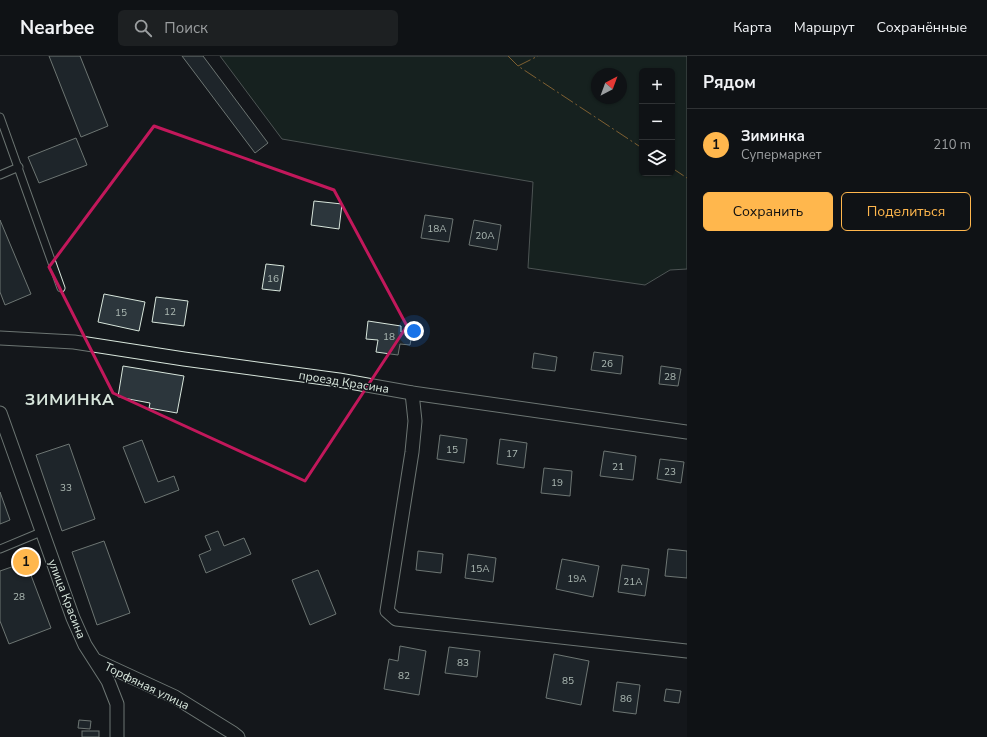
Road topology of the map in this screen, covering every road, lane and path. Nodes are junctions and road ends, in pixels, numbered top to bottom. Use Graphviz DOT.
graph roads {
  1 [pos="0,117"];
  2 [pos="19,167"];
  3 [pos="0,175"];
  4 [pos="61,288"];
  5 [pos="0,338"];
  6 [pos="412,393"];
  7 [pos="0,413"];
  8 [pos="687,432"];
  9 [pos="41,532"];
  10 [pos="0,549"];
  11 [pos="687,651"];
  12 [pos="97,661"];
  13 [pos="117,737"];
  14 [pos="238,737"];
  1 -- 2 [label="lane"];
  2 -- 3 [label="lane"];
  2 -- 4 [label="lane"];
  5 -- 6 [label="street, проезд Красина"];
  6 -- 8 [label="street, проезд Красина"];
  6 -- 11 [label="street"];
  7 -- 9 [label="street, улица Красина"];
  9 -- 10 [label="lane"];
  9 -- 12 [label="street, улица Красина"];
  12 -- 13 [label="street, улица Красина"];
  12 -- 14 [label="street, Торфяная улица"];
}
